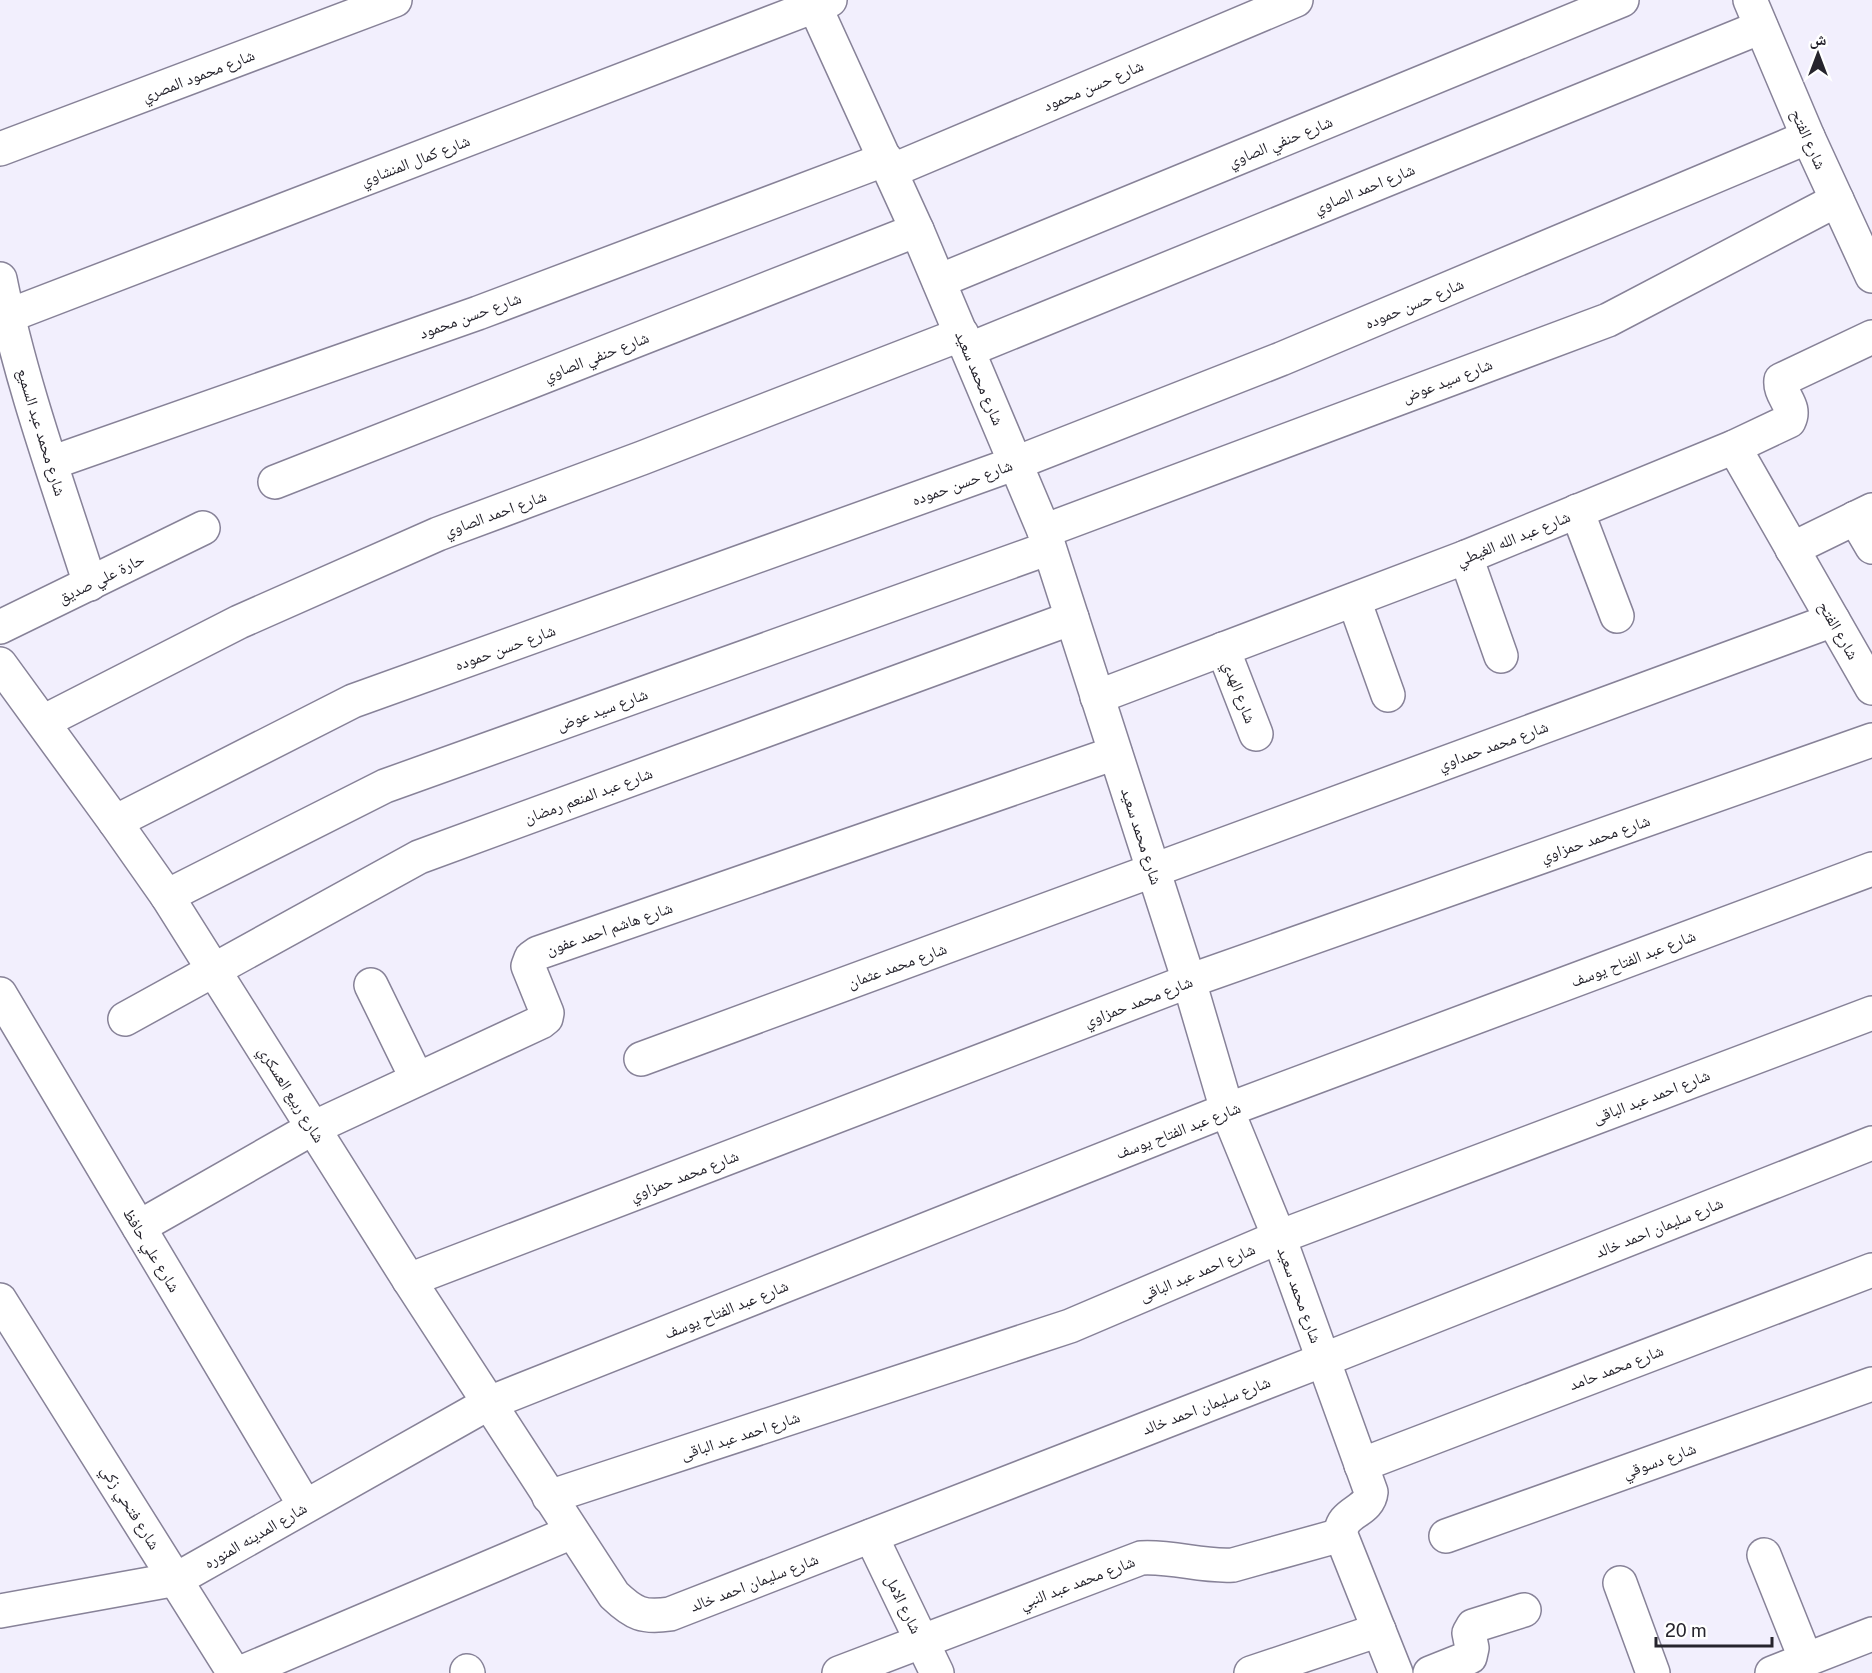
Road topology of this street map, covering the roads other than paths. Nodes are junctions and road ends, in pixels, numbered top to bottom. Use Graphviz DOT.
graph roads {
  1 [pos="395,0"];
  2 [pos="1296,0"];
  3 [pos="1622,0"];
  4 [pos="819,2"];
  5 [pos="1755,13"];
  6 [pos="1808,137"];
  7 [pos="0,149"];
  8 [pos="888,165"];
  9 [pos="1837,200"];
  10 [pos="917,230"];
  11 [pos="1872,276"];
  12 [pos="0,279"];
  13 [pos="939,281"];
  14 [pos="4,317"];
  15 [pos="1872,337"];
  16 [pos="965,342"];
  17 [pos="1734,447"];
  18 [pos="51,463"];
  19 [pos="1016,463"];
  20 [pos="275,482"];
  21 [pos="1577,511"];
  22 [pos="1863,514"];
  23 [pos="203,528"];
  24 [pos="1046,539"];
  25 [pos="1872,547"];
  26 [pos="1792,549"];
  27 [pos="1466,558"];
  28 [pos="90,584"];
  29 [pos="1354,600"];
  30 [pos="1617,616"];
  31 [pos="1072,618"];
  32 [pos="1833,620"];
  33 [pos="0,627"];
  34 [pos="1223,649"];
  35 [pos="1501,656"];
  36 [pos="1,668"];
  37 [pos="1872,688"];
  38 [pos="1388,695"];
  39 [pos="1097,697"];
  40 [pos="43,722"];
  41 [pos="1256,734"];
  42 [pos="1872,740"];
  43 [pos="1115,753"];
  44 [pos="115,822"];
  45 [pos="1872,869"];
  46 [pos="1153,870"];
  47 [pos="167,896"];
  48 [pos="213,970"];
  49 [pos="1189,981"];
  50 [pos="372,985"];
  51 [pos="0,994"];
  52 [pos="1872,1013"];
  53 [pos="125,1019"];
  54 [pos="641,1059"];
  55 [pos="417,1079"];
  56 [pos="1227,1110"];
  57 [pos="313,1128"];
  58 [pos="1872,1143"];
  59 [pos="139,1227"];
  60 [pos="1279,1237"];
  61 [pos="1872,1270"];
  62 [pos="410,1280"];
  63 [pos="0,1300"];
  64 [pos="14,1346"];
  65 [pos="1323,1360"];
  66 [pos="1872,1384"];
  67 [pos="489,1403"];
  68 [pos="1361,1465"];
  69 [pos="549,1497"];
  70 [pos="305,1506"];
  71 [pos="572,1532"];
  72 [pos="1341,1535"];
  73 [pos="871,1536"];
  74 [pos="1446,1536"];
  75 [pos="1764,1555"];
  76 [pos="177,1579"];
  77 [pos="1620,1583"];
  78 [pos="1524,1610"];
  79 [pos="0,1611"];
  80 [pos="1379,1630"];
  81 [pos="1872,1634"];
  82 [pos="921,1641"];
  83 [pos="1806,1660"];
  84 [pos="234,1673"];
  85 [pos="240,1673"];
  86 [pos="839,1673"];
  87 [pos="937,1673"];
  88 [pos="1251,1673"];
  89 [pos="1396,1673"];
  90 [pos="1430,1673"];
  91 [pos="1653,1673"];
  92 [pos="1772,1673"];
  1 -- 7 [label="street, شارع محمود المصري"];
  2 -- 8 [label="street, شارع حسن محمود"];
  3 -- 13 [label="street, شارع حنفي الصاوي"];
  4 -- 8 [label="street, شارع محمد سعيد"];
  4 -- 14 [label="street, شارع كمال المنشاوي"];
  5 -- 6 [label="street, شارع الفتح"];
  5 -- 16 [label="street, شارع احمد الصاوي"];
  6 -- 9 [label="street, شارع الفتح"];
  6 -- 19 [label="street, شارع حسن حموده"];
  8 -- 10 [label="street, شارع محمد سعيد"];
  8 -- 18 [label="street, شارع حسن محمود"];
  9 -- 11 [label="street, شارع الفتح"];
  9 -- 24 [label="street, شارع سيد عوض"];
  10 -- 13 [label="street, شارع محمد سعيد"];
  10 -- 20 [label="street, شارع حنفي الصاوي"];
  12 -- 14 [label="street, شارع محمد عبد السميع"];
  13 -- 16 [label="street, شارع محمد سعيد"];
  14 -- 18 [label="street, شارع محمد عبد السميع"];
  15 -- 17 [label="street, شارع عبد الله الغيطي"];
  16 -- 19 [label="street, شارع محمد سعيد"];
  16 -- 40 [label="street, شارع احمد الصاوي"];
  17 -- 21 [label="street, شارع عبد الله الغيطي"];
  17 -- 26 [label="street, شارع الفتح"];
  18 -- 28 [label="street, شارع محمد عبد السميع"];
  19 -- 24 [label="street, شارع محمد سعيد"];
  19 -- 44 [label="street, شارع حسن حموده"];
  21 -- 27 [label="street, شارع عبد الله الغيطي"];
  21 -- 30 [label="street"];
  22 -- 25 [label="street"];
  22 -- 26 [label="street"];
  23 -- 28 [label="street, حارة علي صديق"];
  24 -- 31 [label="street, شارع محمد سعيد"];
  24 -- 47 [label="street, شارع سيد عوض"];
  26 -- 32 [label="street, شارع الفتح"];
  27 -- 29 [label="street, شارع عبد الله الغيطي"];
  27 -- 35 [label="street"];
  28 -- 33 [label="street, حارة علي صديق"];
  29 -- 34 [label="street, شارع عبد الله الغيطي"];
  29 -- 38 [label="street"];
  31 -- 39 [label="street, شارع محمد سعيد"];
  31 -- 48 [label="street, شارع عبد المنعم رمضان"];
  32 -- 37 [label="street, شارع الفتح"];
  32 -- 46 [label="street, شارع محمد حمداوي"];
  34 -- 39 [label="street, شارع عبد الله الغيطي"];
  34 -- 41 [label="street, شارع الهدي"];
  36 -- 40 [label="street, شارع ربيع العسكري"];
  39 -- 43 [label="street, شارع محمد سعيد"];
  40 -- 44 [label="street, شارع ربيع العسكري"];
  42 -- 49 [label="street, شارع محمد حمزاوي"];
  43 -- 46 [label="street, شارع محمد سعيد"];
  43 -- 55 [label="street, شارع هاشم احمد عفون"];
  44 -- 47 [label="street, شارع ربيع العسكري"];
  45 -- 56 [label="street, شارع عبد الفتاح يوسف"];
  46 -- 49 [label="street, شارع محمد سعيد"];
  46 -- 54 [label="street, شارع محمد عثمان"];
  47 -- 48 [label="street, شارع ربيع العسكري"];
  48 -- 53 [label="street, شارع عبد المنعم رمضان"];
  48 -- 57 [label="street, شارع ربيع العسكري"];
  49 -- 56 [label="street, شارع محمد سعيد"];
  49 -- 62 [label="street, شارع محمد حمزاوي"];
  50 -- 55 [label="street"];
  51 -- 59 [label="street, شارع علي حافظ"];
  52 -- 60 [label="street, شارع احمد عبد الباقى"];
  55 -- 57 [label="street, شارع هاشم احمد عفون"];
  56 -- 60 [label="street, شارع محمد سعيد"];
  56 -- 67 [label="street, شارع عبد الفتاح يوسف"];
  57 -- 59 [label="street, شارع هاشم احمد عفون"];
  57 -- 62 [label="street, شارع ربيع العسكري"];
  58 -- 65 [label="street, شارع سليمان احمد خالد"];
  59 -- 70 [label="street, شارع علي حافظ"];
  60 -- 65 [label="street, شارع محمد سعيد"];
  60 -- 69 [label="street, شارع احمد عبد الباقى"];
  61 -- 68 [label="street, شارع محمد حامد"];
  62 -- 67 [label="street, شارع ربيع العسكري"];
  63 -- 64 [label="street, شارع فتحي زكي"];
  64 -- 76 [label="street, شارع فتحي زكي"];
  65 -- 68 [label="street, شارع محمد سعيد"];
  65 -- 73 [label="street, شارع سليمان احمد خالد"];
  66 -- 74 [label="street, شارع دسوقي"];
  67 -- 69 [label="street, شارع ربيع العسكري"];
  67 -- 70 [label="street, شارع المدينه المنوره"];
  68 -- 72 [label="street, شارع محمد سعيد"];
  69 -- 71 [label="street, شارع ربيع العسكري"];
  70 -- 76 [label="street, شارع المدينه المنوره"];
  71 -- 73 [label="street, شارع سليمان احمد خالد"];
  71 -- 85 [label="street"];
  72 -- 80 [label="street"];
  72 -- 82 [label="street, شارع محمد عبد النبي"];
  73 -- 82 [label="street, شارع الامل"];
  75 -- 83 [label="street"];
  76 -- 79 [label="street, شارع المدينه المنوره"];
  76 -- 84 [label="street, شارع فتحي زكي"];
  77 -- 91 [label="street"];
  78 -- 90 [label="street"];
  80 -- 88 [label="street"];
  80 -- 89 [label="street"];
  81 -- 83 [label="street"];
  82 -- 86 [label="street, شارع محمد عبد النبي"];
  82 -- 87 [label="street, شارع الامل"];
  83 -- 92 [label="street"];
}
